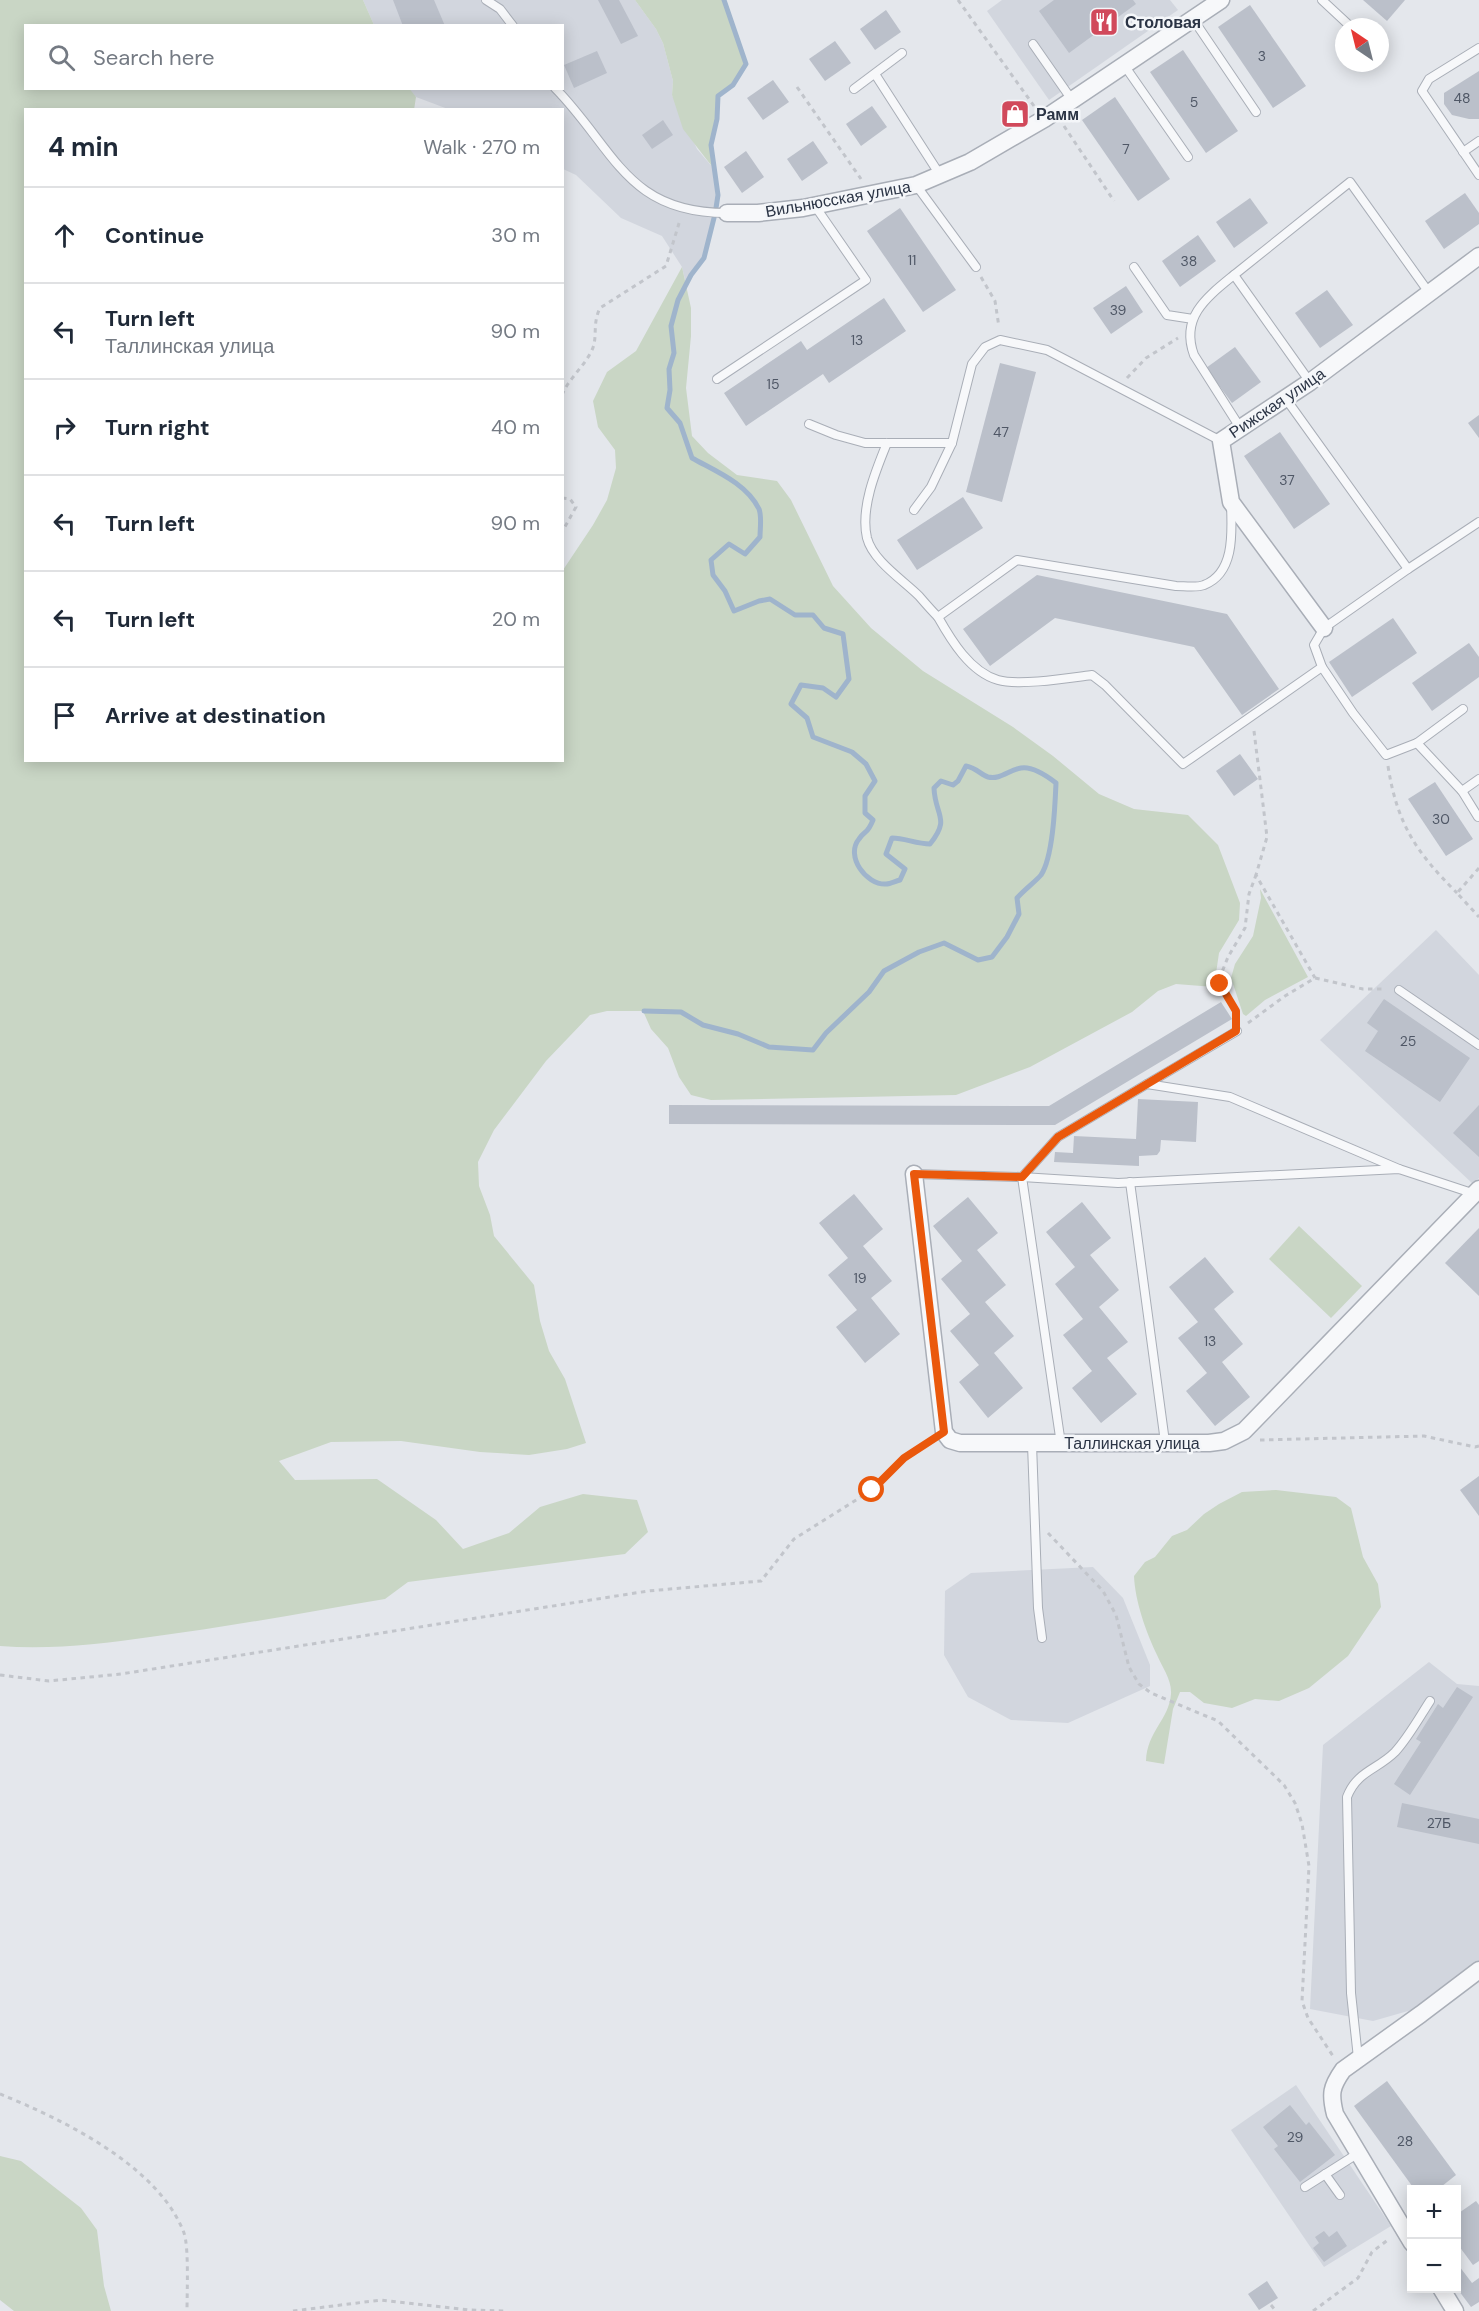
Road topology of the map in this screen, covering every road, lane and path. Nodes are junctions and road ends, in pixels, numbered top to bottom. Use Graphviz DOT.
graph roads {
  1 [pos="486,0"];
  2 [pos="958,0"];
  3 [pos="1221,0"];
  4 [pos="1322,0"];
  5 [pos="1341,18"];
  6 [pos="1193,19"];
  7 [pos="511,24"];
  8 [pos="1033,44"];
  9 [pos="1479,48"];
  10 [pos="902,53"];
  11 [pos="1124,65"];
  12 [pos="875,74"];
  13 [pos="797,87"];
  14 [pos="854,89"];
  15 [pos="557,90"];
  16 [pos="1072,100"];
  17 [pos="1256,112"];
  18 [pos="1049,115"];
  19 [pos="1479,141"];
  20 [pos="1463,152"];
  21 [pos="1188,157"];
  22 [pos="940,175"];
  23 [pos="1479,175"];
  24 [pos="916,185"];
  25 [pos="872,195"];
  26 [pos="1114,201"];
  27 [pos="815,206"];
  28 [pos="684,207"];
  29 [pos="728,213"];
  30 [pos="1479,256"];
  31 [pos="976,267"];
  32 [pos="1134,267"];
  33 [pos="1234,275"];
  34 [pos="1430,294"];
  35 [pos="998,312"];
  36 [pos="1193,319"];
  37 [pos="1190,331"];
  38 [pos="717,379"];
  39 [pos="1310,382"];
  40 [pos="1118,387"];
  41 [pos="564,390"];
  42 [pos="1286,399"];
  43 [pos="809,424"];
  44 [pos="1241,429"];
  45 [pos="1221,441"];
  46 [pos="887,443"];
  47 [pos="952,443"];
  48 [pos="564,498"];
  49 [pos="1231,502"];
  50 [pos="914,510"];
  51 [pos="1479,522"];
  52 [pos="564,528"];
  53 [pos="1408,568"];
  54 [pos="938,617"];
  55 [pos="1324,628"];
  56 [pos="1322,667"];
  57 [pos="1463,709"];
  58 [pos="1252,716"];
  59 [pos="1417,743"];
  60 [pos="1386,755"];
  61 [pos="1479,779"];
  62 [pos="1462,791"];
  63 [pos="1478,817"];
  64 [pos="1479,868"];
  65 [pos="1256,875"];
  66 [pos="1457,893"];
  67 [pos="1479,917"];
  68 [pos="1315,978"];
  69 [pos="1399,990"];
  70 [pos="1236,1031"];
  71 [pos="1477,1040"];
  72 [pos="1147,1084"];
  73 [pos="1399,1170"];
  74 [pos="914,1174"];
  75 [pos="1022,1177"];
  76 [pos="1130,1182"];
  77 [pos="1477,1192"];
  78 [pos="944,1432"];
  79 [pos="1256,1440"];
  80 [pos="1165,1442"];
  81 [pos="1032,1444"];
  82 [pos="1061,1444"];
  83 [pos="1479,1446"];
  84 [pos="1035,1519"];
  85 [pos="1041,1638"];
  86 [pos="0,1675"];
  87 [pos="1430,1701"];
  88 [pos="1479,1970"];
  89 [pos="1358,2058"];
  90 [pos="1343,2070"];
  91 [pos="0,2094"];
  92 [pos="1357,2154"];
  93 [pos="1325,2174"];
  94 [pos="1305,2187"];
  95 [pos="1340,2195"];
  96 [pos="1407,2236"];
  97 [pos="1444,2293"];
  98 [pos="1271,2305"];
  99 [pos="187,2311"];
  100 [pos="293,2311"];
  101 [pos="505,2311"];
  102 [pos="1276,2311"];
  103 [pos="1313,2311"];
  104 [pos="1455,2311"];
  1 -- 7 [label="lane"];
  2 -- 18 [label="path"];
  3 -- 6 [label="street, Вильнюсская улица"];
  4 -- 5 [label="lane"];
  6 -- 11 [label="street, Вильнюсская улица"];
  6 -- 17 [label="lane"];
  8 -- 16 [label="lane"];
  9 -- 20 [label="lane"];
  10 -- 12 [label="lane"];
  11 -- 16 [label="street, Вильнюсская улица"];
  11 -- 21 [label="lane"];
  12 -- 14 [label="lane"];
  12 -- 22 [label="lane"];
  13 -- 25 [label="path"];
  15 -- 28 [label="lane"];
  16 -- 18 [label="street, Вильнюсская улица"];
  18 -- 22 [label="street, Вильнюсская улица"];
  18 -- 26 [label="path"];
  19 -- 20 [label="lane"];
  20 -- 23 [label="lane"];
  22 -- 24 [label="street, Вильнюсская улица"];
  24 -- 25 [label="street, Вильнюсская улица"];
  24 -- 31 [label="lane"];
  25 -- 27 [label="street, Вильнюсская улица"];
  27 -- 29 [label="street, Вильнюсская улица"];
  27 -- 38 [label="lane"];
  28 -- 29 [label="lane"];
  28 -- 41 [label="path"];
  30 -- 34 [label="street, Рижская улица"];
  31 -- 35 [label="path"];
  32 -- 36 [label="lane"];
  33 -- 34 [label="lane"];
  33 -- 36 [label="lane"];
  33 -- 39 [label="lane"];
  34 -- 39 [label="street, Рижская улица"];
  36 -- 37 [label="lane"];
  37 -- 40 [label="path"];
  37 -- 44 [label="lane"];
  39 -- 42 [label="street, Рижская улица"];
  40 -- 45 [label="lane"];
  40 -- 47 [label="lane"];
  42 -- 44 [label="street, Рижская улица"];
  42 -- 53 [label="lane"];
  43 -- 46 [label="lane"];
  44 -- 45 [label="street, Рижская улица"];
  45 -- 49 [label="street, Рижская улица"];
  46 -- 47 [label="lane"];
  46 -- 54 [label="lane"];
  47 -- 50 [label="lane"];
  48 -- 52 [label="path"];
  49 -- 54 [label="lane"];
  49 -- 55 [label="street, Рижская улица"];
  51 -- 53 [label="lane"];
  53 -- 55 [label="lane"];
  54 -- 58 [label="lane"];
  55 -- 56 [label="lane"];
  56 -- 58 [label="lane"];
  56 -- 60 [label="lane"];
  57 -- 59 [label="lane"];
  58 -- 65 [label="path"];
  59 -- 60 [label="lane"];
  59 -- 62 [label="lane"];
  60 -- 66 [label="path"];
  61 -- 62 [label="lane"];
  62 -- 63 [label="lane"];
  64 -- 66 [label="path"];
  65 -- 68 [label="path"];
  65 -- 70 [label="path"];
  66 -- 67 [label="path"];
  68 -- 69 [label="path"];
  68 -- 70 [label="path"];
  69 -- 71 [label="lane"];
  70 -- 72 [label="lane"];
  72 -- 73 [label="lane"];
  72 -- 75 [label="lane"];
  73 -- 76 [label="lane"];
  73 -- 77 [label="lane"];
  74 -- 75 [label="lane"];
  74 -- 78 [label="street"];
  75 -- 76 [label="lane"];
  75 -- 82 [label="lane"];
  76 -- 80 [label="lane"];
  77 -- 80 [label="street, Таллинская улица"];
  78 -- 81 [label="street, Таллинская улица"];
  78 -- 86 [label="path"];
  79 -- 83 [label="path"];
  80 -- 82 [label="street, Таллинская улица"];
  81 -- 82 [label="street, Таллинская улица"];
  81 -- 84 [label="lane"];
  84 -- 85 [label="lane"];
  84 -- 90 [label="path"];
  87 -- 89 [label="lane"];
  88 -- 89 [label="street"];
  89 -- 90 [label="street"];
  90 -- 92 [label="street"];
  91 -- 99 [label="path"];
  92 -- 93 [label="lane"];
  92 -- 96 [label="street"];
  93 -- 94 [label="lane"];
  93 -- 95 [label="lane"];
  96 -- 103 [label="path"];
  97 -- 104 [label="street"];
  98 -- 102 [label="path"];
  100 -- 101 [label="path"];
}
